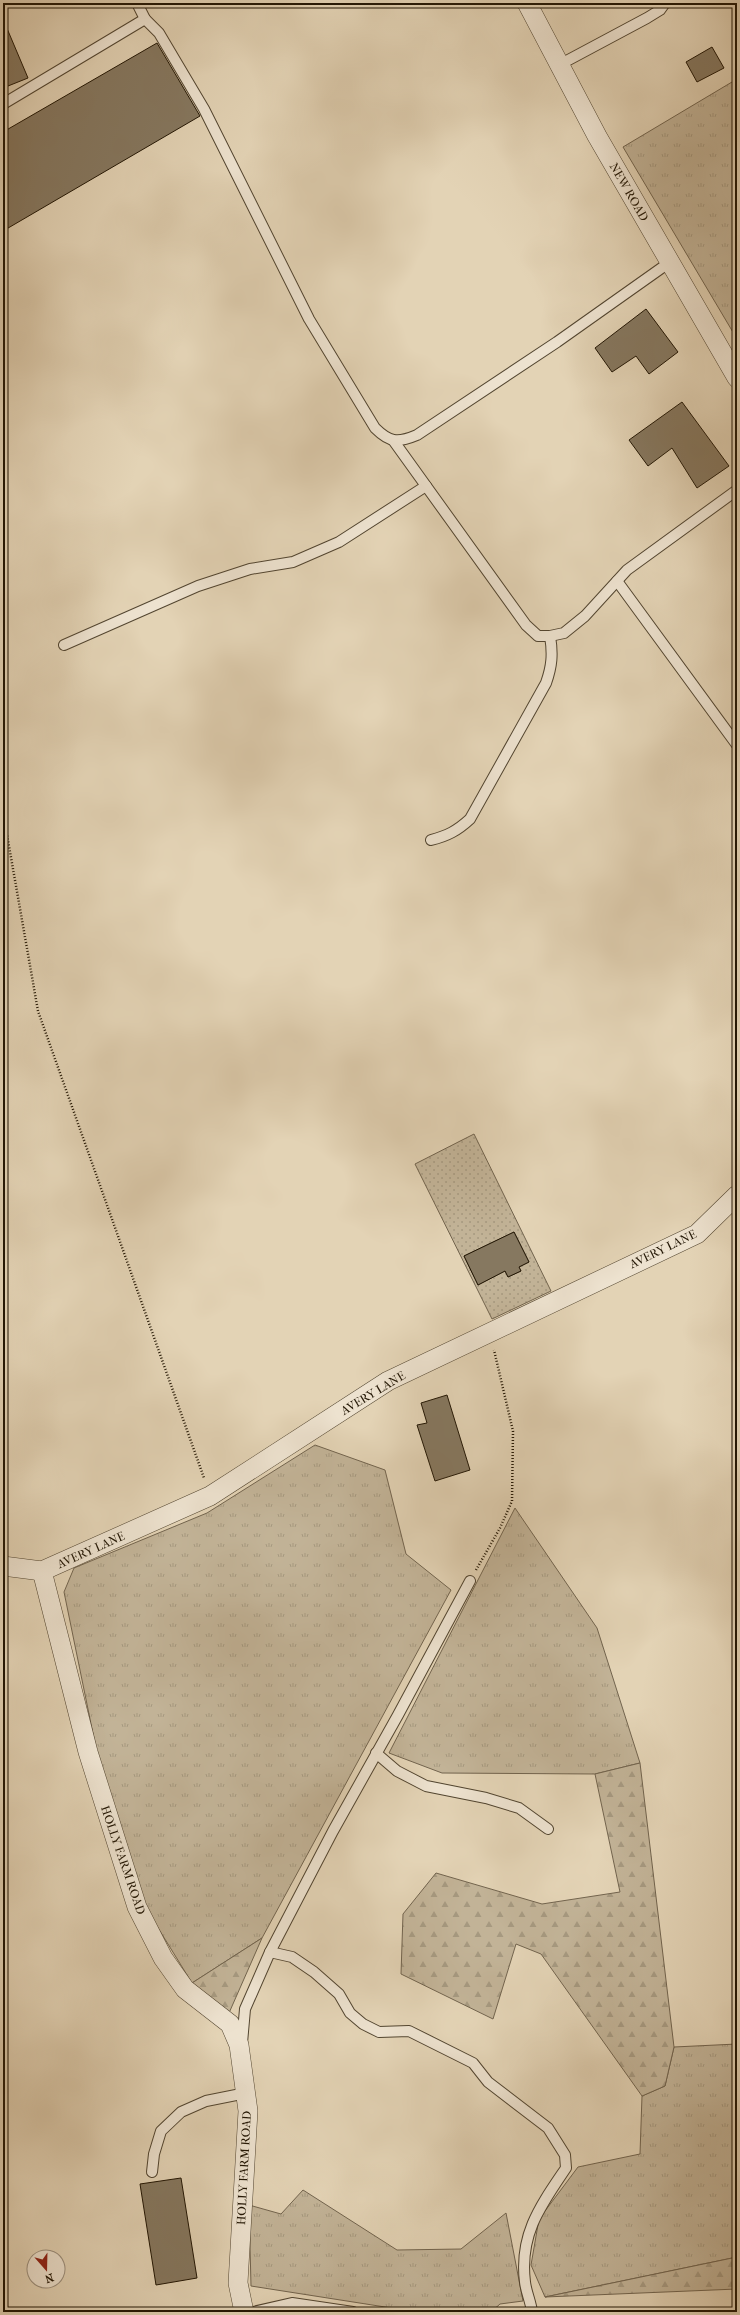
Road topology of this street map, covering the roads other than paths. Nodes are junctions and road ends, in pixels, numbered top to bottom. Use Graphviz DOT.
graph roads {
  1 [pos="137,3"];
  2 [pos="527,3"];
  3 [pos="665,3"];
  4 [pos="145,19"];
  5 [pos="559,65"];
  6 [pos="3,104"];
  7 [pos="670,262"];
  8 [pos="737,378"];
  9 [pos="393,440"];
  10 [pos="426,486"];
  11 [pos="737,490"];
  12 [pos="617,581"];
  13 [pos="550,636"];
  14 [pos="64,645"];
  15 [pos="737,745"];
  16 [pos="431,840"];
  17 [pos="737,1195"];
  18 [pos="3,1566"];
  19 [pos="42,1571"];
  20 [pos="470,1581"];
  21 [pos="376,1754"];
  22 [pos="548,1829"];
  23 [pos="270,1952"];
  24 [pos="241,2058"];
  25 [pos="246,2093"];
  26 [pos="152,2172"];
  27 [pos="244,2312"];
  28 [pos="253,2312"];
  29 [pos="353,2312"];
  30 [pos="532,2312"];
  1 -- 4 [label="lane"];
  2 -- 5 [label="street, NEW ROAD"];
  3 -- 5 [label="lane"];
  4 -- 6 [label="lane"];
  4 -- 9 [label="lane"];
  5 -- 7 [label="street, NEW ROAD"];
  7 -- 8 [label="street, NEW ROAD"];
  7 -- 9 [label="lane"];
  9 -- 10 [label="lane"];
  10 -- 13 [label="lane"];
  10 -- 14 [label="lane"];
  11 -- 12 [label="lane"];
  12 -- 13 [label="lane"];
  12 -- 15 [label="lane"];
  13 -- 16 [label="lane"];
  17 -- 19 [label="street, AVERY LANE"];
  18 -- 19 [label="street, AVERY LANE"];
  19 -- 24 [label="street, HOLLY FARM ROAD"];
  20 -- 21 [label="lane"];
  21 -- 22 [label="lane"];
  21 -- 23 [label="lane"];
  23 -- 24 [label="lane"];
  23 -- 30 [label="lane"];
  24 -- 25 [label="street, HOLLY FARM ROAD"];
  25 -- 26 [label="lane"];
  25 -- 27 [label="street, HOLLY FARM ROAD"];
  28 -- 29 [label="lane"];
}
